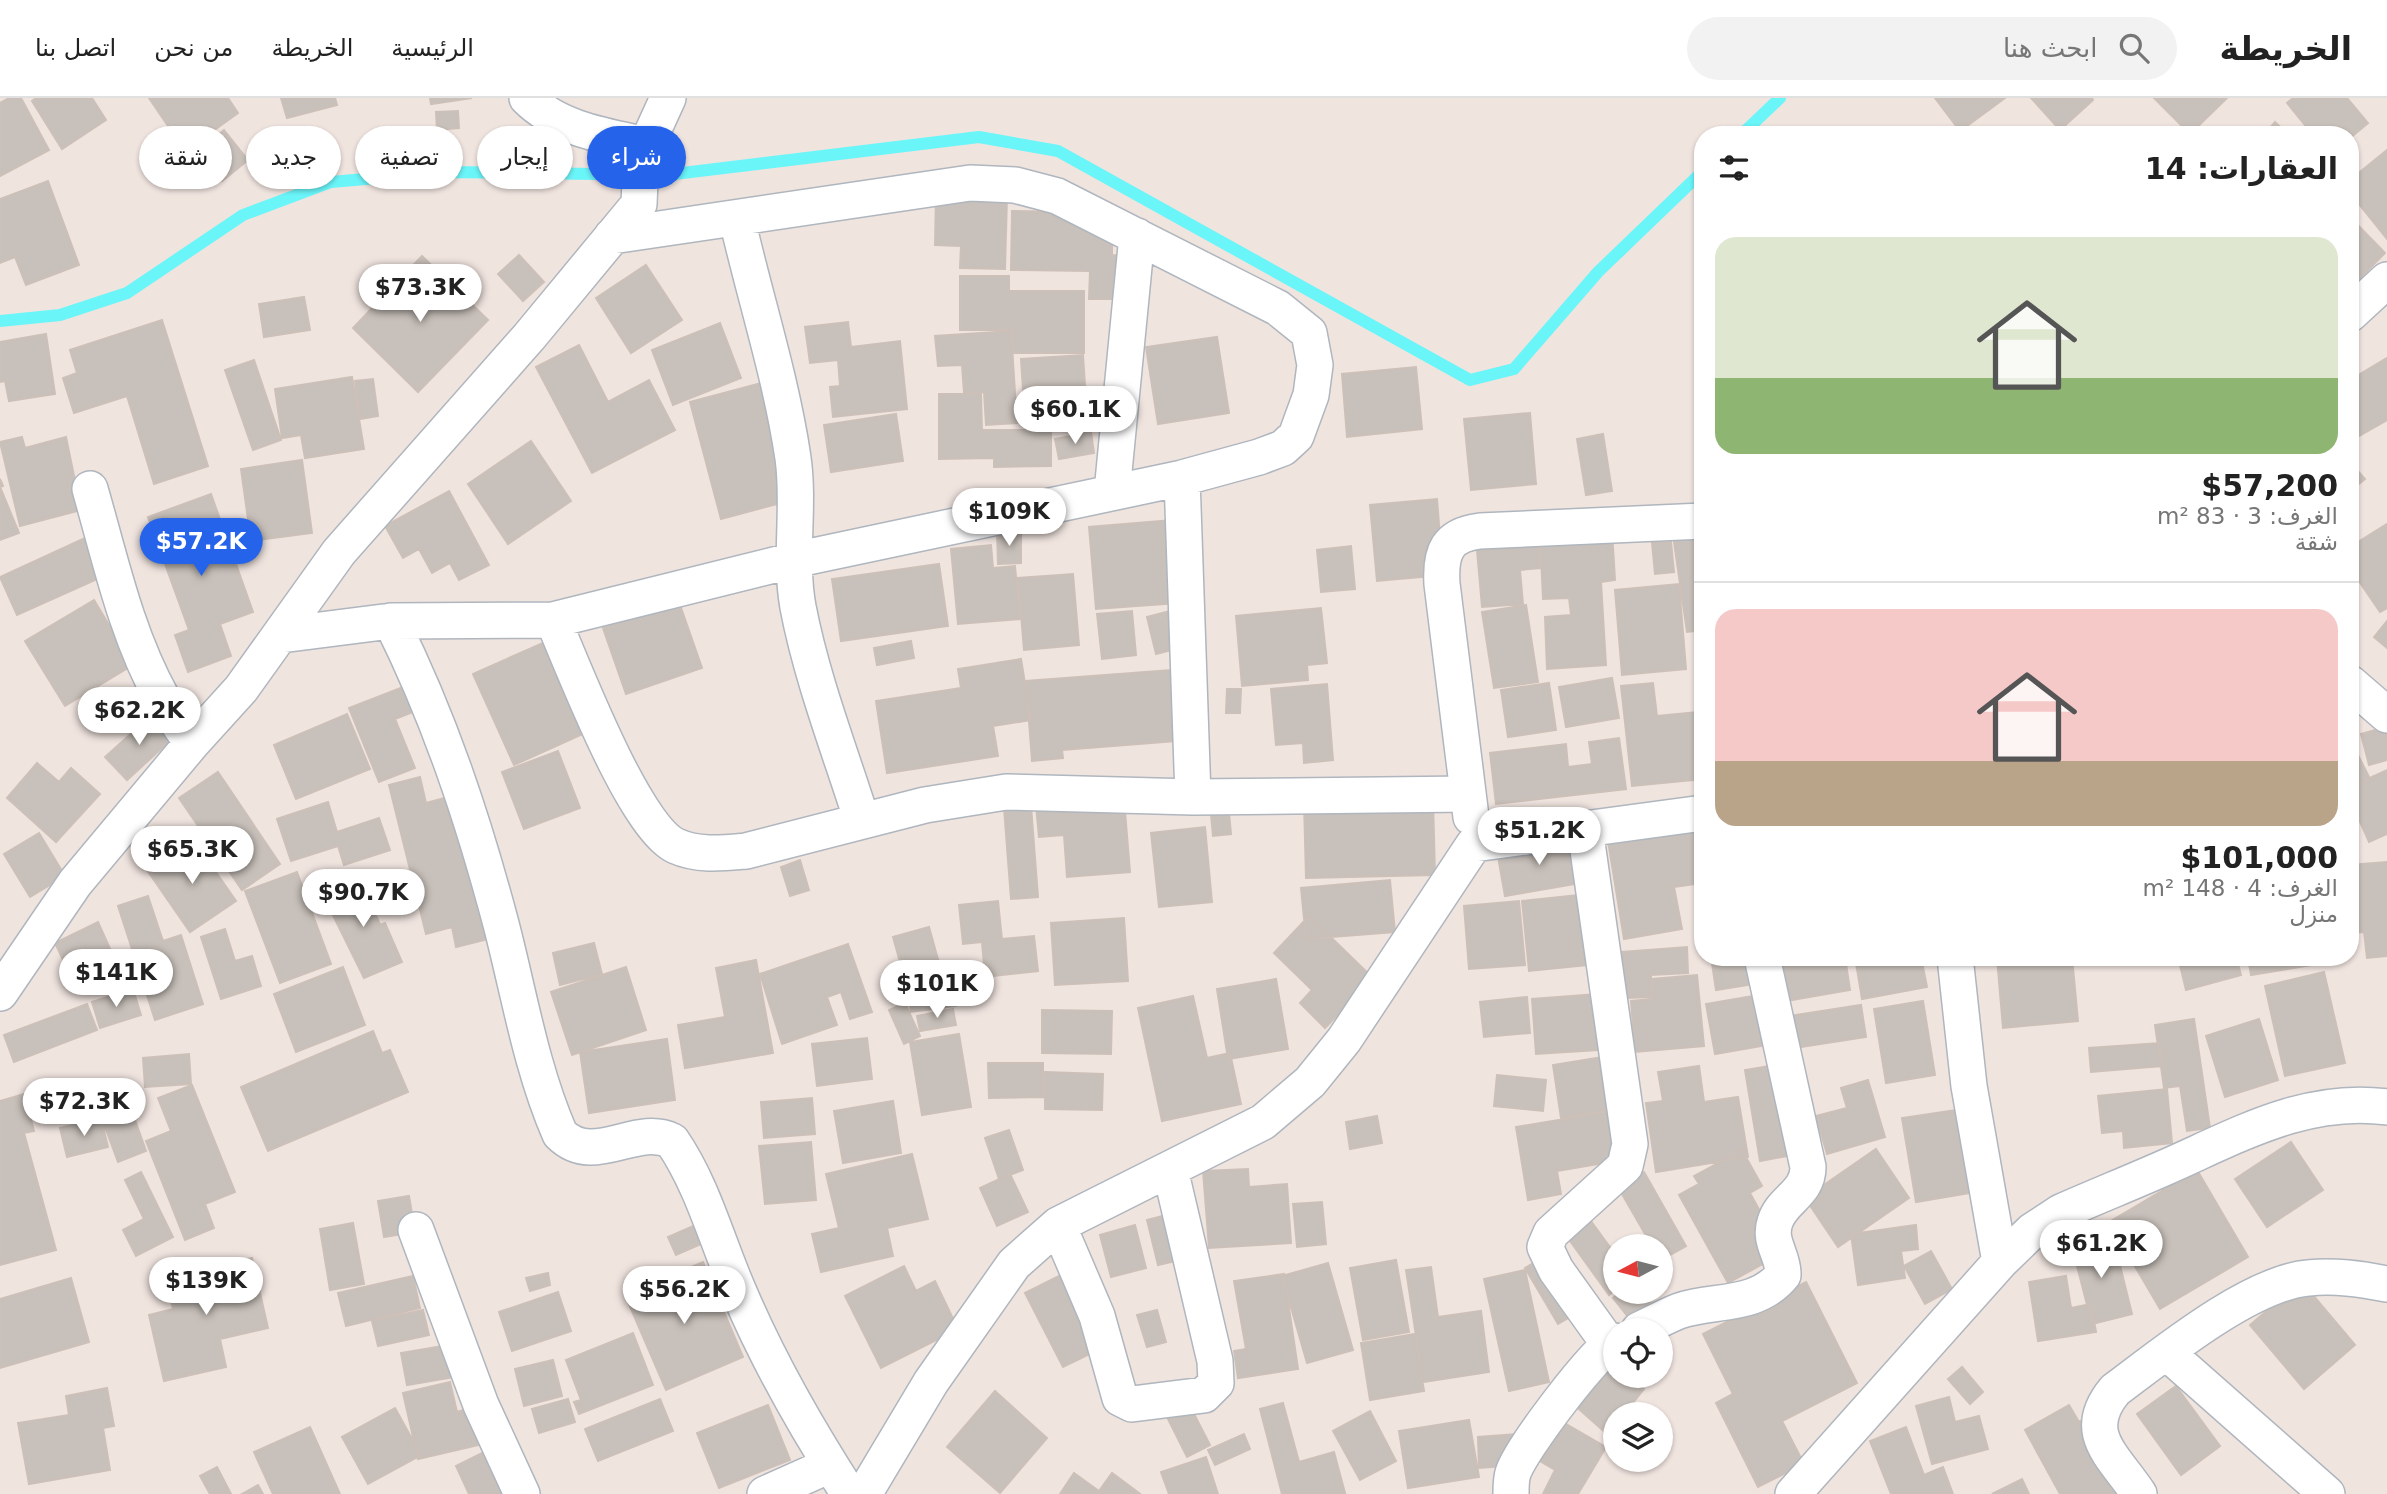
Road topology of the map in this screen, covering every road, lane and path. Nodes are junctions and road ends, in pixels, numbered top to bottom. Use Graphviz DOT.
graph roads {
  1 [pos="527,98"];
  2 [pos="668,98"];
  3 [pos="655,126"];
  4 [pos="587,131"];
  5 [pos="640,189"];
  6 [pos="737,219"];
  7 [pos="612,236"];
  8 [pos="1138,236"];
  9 [pos="2387,280"];
  10 [pos="2359,306"];
  11 [pos="1182,478"];
  12 [pos="90,489"];
  13 [pos="1112,492"];
  14 [pos="1694,521"];
  15 [pos="794,560"];
  16 [pos="552,620"];
  17 [pos="391,621"];
  18 [pos="281,635"];
  19 [pos="2359,691"];
  20 [pos="2387,715"];
  21 [pos="192,743"];
  22 [pos="1468,794"];
  23 [pos="1193,797"];
  24 [pos="1694,814"];
  25 [pos="862,821"];
  26 [pos="1585,829"];
  27 [pos="1474,844"];
  28 [pos="1764,966"];
  29 [pos="1956,966"];
  30 [pos="0,993"];
  31 [pos="2387,1107"];
  32 [pos="1170,1169"];
  33 [pos="1058,1225"];
  34 [pos="416,1230"];
  35 [pos="2000,1262"];
  36 [pos="2387,1284"];
  37 [pos="1664,1318"];
  38 [pos="1603,1320"];
  39 [pos="2166,1353"];
  40 [pos="1603,1354"];
  41 [pos="839,1480"];
  42 [pos="522,1494"];
  43 [pos="765,1494"];
  44 [pos="864,1494"];
  45 [pos="1511,1494"];
  46 [pos="1793,1494"];
  47 [pos="2140,1494"];
  48 [pos="2328,1494"];
  1 -- 4 [label="street"];
  2 -- 3 [label="street"];
  5 -- 7 [label="street"];
  6 -- 7 [label="street"];
  6 -- 8 [label="street"];
  6 -- 15 [label="street"];
  7 -- 18 [label="street"];
  8 -- 11 [label="street"];
  8 -- 13 [label="street"];
  9 -- 10 [label="street"];
  11 -- 13 [label="street"];
  11 -- 23 [label="street"];
  12 -- 21 [label="street"];
  13 -- 15 [label="street"];
  14 -- 22 [label="street"];
  15 -- 16 [label="street"];
  15 -- 25 [label="street"];
  16 -- 17 [label="street"];
  16 -- 25 [label="street"];
  17 -- 18 [label="street"];
  17 -- 41 [label="street"];
  18 -- 21 [label="street"];
  19 -- 20 [label="street"];
  21 -- 30 [label="street"];
  22 -- 23 [label="street"];
  22 -- 27 [label="street"];
  23 -- 25 [label="street"];
  24 -- 26 [label="street"];
  26 -- 27 [label="street"];
  26 -- 38 [label="street"];
  27 -- 32 [label="street"];
  28 -- 37 [label="street"];
  29 -- 35 [label="street"];
  31 -- 35 [label="street"];
  32 -- 33 [label="street"];
  32 -- 33 [label="street"];
  33 -- 44 [label="street"];
  34 -- 42 [label="street"];
  35 -- 46 [label="street"];
  36 -- 39 [label="street"];
  39 -- 47 [label="street"];
  39 -- 48 [label="street"];
  40 -- 45 [label="street"];
  41 -- 43 [label="street"];
}
